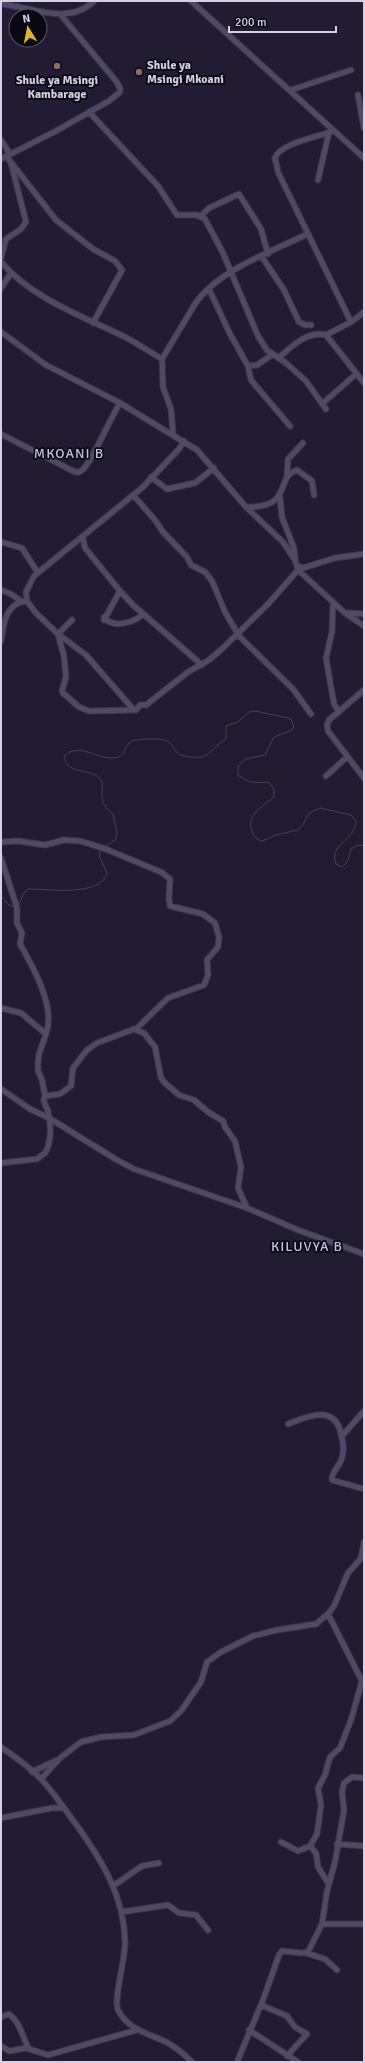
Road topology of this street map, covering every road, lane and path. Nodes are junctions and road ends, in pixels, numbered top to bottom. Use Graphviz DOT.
graph roads {
  1 [pos="94,1"];
  2 [pos="191,1"];
  3 [pos="2,3"];
  4 [pos="60,14"];
  5 [pos="352,70"];
  6 [pos="291,90"];
  7 [pos="358,95"];
  8 [pos="89,112"];
  9 [pos="364,128"];
  10 [pos="331,131"];
  11 [pos="1,140"];
  12 [pos="364,149"];
  13 [pos="359,153"];
  14 [pos="8,155"];
  15 [pos="364,158"];
  16 [pos="1,160"];
  17 [pos="10,161"];
  18 [pos="318,180"];
  19 [pos="201,216"];
  20 [pos="308,234"];
  21 [pos="268,254"];
  22 [pos="262,257"];
  23 [pos="1,258"];
  24 [pos="1,262"];
  25 [pos="230,273"];
  26 [pos="11,274"];
  27 [pos="1,288"];
  28 [pos="209,289"];
  29 [pos="364,312"];
  30 [pos="351,322"];
  31 [pos="93,323"];
  32 [pos="311,325"];
  33 [pos="1,332"];
  34 [pos="326,335"];
  35 [pos="273,354"];
  36 [pos="278,358"];
  37 [pos="162,359"];
  38 [pos="248,366"];
  39 [pos="356,374"];
  40 [pos="364,383"];
  41 [pos="120,403"];
  42 [pos="290,426"];
  43 [pos="1,434"];
  44 [pos="173,434"];
  45 [pos="184,441"];
  46 [pos="303,442"];
  47 [pos="214,468"];
  48 [pos="151,477"];
  49 [pos="287,477"];
  50 [pos="133,495"];
  51 [pos="314,495"];
  52 [pos="280,496"];
  53 [pos="246,507"];
  54 [pos="83,538"];
  55 [pos="1,542"];
  56 [pos="364,554"];
  57 [pos="295,560"];
  58 [pos="298,568"];
  59 [pos="38,573"];
  60 [pos="1,590"];
  61 [pos="120,591"];
  62 [pos="24,601"];
  63 [pos="333,602"];
  64 [pos="345,613"];
  65 [pos="143,614"];
  66 [pos="364,614"];
  67 [pos="72,620"];
  68 [pos="364,626"];
  69 [pos="238,632"];
  70 [pos="58,634"];
  71 [pos="1,641"];
  72 [pos="202,665"];
  73 [pos="364,690"];
  74 [pos="135,710"];
  75 [pos="339,712"];
  76 [pos="311,714"];
  77 [pos="347,757"];
  78 [pos="326,776"];
  79 [pos="364,778"];
  80 [pos="1,842"];
  81 [pos="1,858"];
  82 [pos="1,1008"];
  83 [pos="134,1029"];
  84 [pos="46,1034"];
  85 [pos="1,1089"];
  86 [pos="45,1096"];
  87 [pos="48,1117"];
  88 [pos="1,1162"];
  89 [pos="247,1208"];
  90 [pos="364,1254"];
  91 [pos="364,1411"];
  92 [pos="288,1424"];
  93 [pos="342,1436"];
  94 [pos="364,1489"];
  95 [pos="364,1542"];
  96 [pos="362,1557"];
  97 [pos="328,1614"];
  98 [pos="363,1682"];
  99 [pos="1,1747"];
  100 [pos="60,1758"];
  101 [pos="32,1772"];
  102 [pos="364,1778"];
  103 [pos="41,1779"];
  104 [pos="63,1808"];
  105 [pos="1,1818"];
  106 [pos="282,1842"];
  107 [pos="338,1844"];
  108 [pos="310,1846"];
  109 [pos="364,1846"];
  110 [pos="159,1863"];
  111 [pos="328,1883"];
  112 [pos="113,1886"];
  113 [pos="121,1912"];
  114 [pos="322,1924"];
  115 [pos="364,1924"];
  116 [pos="208,1930"];
  117 [pos="306,1953"];
  118 [pos="337,1970"];
  119 [pos="261,2005"];
  120 [pos="1,2017"];
  121 [pos="137,2030"];
  122 [pos="249,2030"];
  123 [pos="1,2046"];
  124 [pos="28,2049"];
  125 [pos="287,2056"];
  126 [pos="192,2062"];
  127 [pos="237,2062"];
  128 [pos="298,2062"];
  1 -- 4 [label="street"];
  2 -- 6 [label="street"];
  3 -- 4 [label="street"];
  4 -- 8 [label="street"];
  5 -- 6 [label="street"];
  6 -- 10 [label="street"];
  7 -- 9 [label="street"];
  8 -- 14 [label="street"];
  8 -- 19 [label="street"];
  10 -- 13 [label="street"];
  10 -- 18 [label="street"];
  10 -- 20 [label="street"];
  11 -- 14 [label="street"];
  12 -- 13 [label="street"];
  13 -- 15 [label="street"];
  14 -- 16 [label="street"];
  14 -- 17 [label="street"];
  17 -- 23 [label="street"];
  17 -- 31 [label="street"];
  19 -- 21 [label="street"];
  19 -- 25 [label="street"];
  20 -- 21 [label="street"];
  20 -- 30 [label="street"];
  21 -- 22 [label="street"];
  22 -- 25 [label="street"];
  22 -- 32 [label="street"];
  24 -- 26 [label="street"];
  25 -- 28 [label="street"];
  25 -- 35 [label="street"];
  26 -- 27 [label="street"];
  26 -- 31 [label="street"];
  28 -- 37 [label="street"];
  28 -- 38 [label="street"];
  29 -- 30 [label="street"];
  30 -- 34 [label="street"];
  31 -- 37 [label="street"];
  33 -- 41 [label="street"];
  34 -- 36 [label="street"];
  34 -- 39 [label="street"];
  35 -- 36 [label="street"];
  35 -- 38 [label="street"];
  36 -- 39 [label="street"];
  37 -- 44 [label="street"];
  38 -- 42 [label="street"];
  39 -- 40 [label="street"];
  41 -- 43 [label="street"];
  41 -- 44 [label="street"];
  44 -- 45 [label="street"];
  45 -- 47 [label="street"];
  45 -- 48 [label="street"];
  46 -- 49 [label="street"];
  47 -- 48 [label="street"];
  47 -- 53 [label="street"];
  48 -- 50 [label="street"];
  49 -- 51 [label="street"];
  49 -- 52 [label="street"];
  50 -- 54 [label="street"];
  50 -- 69 [label="street"];
  52 -- 53 [label="street"];
  52 -- 57 [label="street"];
  53 -- 57 [label="street"];
  54 -- 59 [label="street"];
  54 -- 61 [label="street"];
  55 -- 59 [label="street"];
  56 -- 58 [label="street"];
  57 -- 58 [label="street"];
  58 -- 63 [label="street"];
  58 -- 69 [label="street"];
  59 -- 62 [label="street"];
  60 -- 62 [label="street"];
  61 -- 65 [label="street"];
  61 -- 65 [label="street"];
  62 -- 70 [label="street"];
  62 -- 71 [label="street"];
  63 -- 64 [label="street"];
  63 -- 75 [label="street"];
  64 -- 66 [label="street"];
  64 -- 68 [label="street"];
  65 -- 72 [label="street"];
  67 -- 70 [label="street"];
  69 -- 72 [label="street"];
  69 -- 76 [label="street"];
  70 -- 74 [label="street"];
  70 -- 74 [label="street"];
  72 -- 74 [label="street"];
  73 -- 75 [label="street"];
  75 -- 77 [label="street"];
  77 -- 78 [label="street"];
  77 -- 79 [label="street"];
  80 -- 83 [label="street"];
  81 -- 84 [label="street"];
  82 -- 84 [label="street"];
  83 -- 86 [label="street"];
  83 -- 89 [label="street"];
  84 -- 86 [label="street"];
  85 -- 87 [label="street"];
  86 -- 87 [label="street"];
  87 -- 88 [label="street"];
  87 -- 89 [label="street"];
  89 -- 90 [label="street"];
  91 -- 93 [label="street"];
  92 -- 93 [label="street"];
  93 -- 94 [label="street"];
  95 -- 96 [label="street"];
  96 -- 97 [label="street"];
  97 -- 98 [label="street"];
  97 -- 100 [label="street"];
  98 -- 108 [label="street"];
  99 -- 101 [label="street"];
  100 -- 101 [label="street"];
  100 -- 103 [label="street"];
  101 -- 103 [label="street"];
  102 -- 107 [label="street"];
  103 -- 104 [label="street"];
  104 -- 105 [label="street"];
  104 -- 112 [label="street"];
  106 -- 108 [label="street"];
  107 -- 109 [label="street"];
  107 -- 111 [label="street"];
  108 -- 111 [label="street"];
  110 -- 112 [label="street"];
  111 -- 114 [label="street"];
  112 -- 113 [label="street"];
  113 -- 116 [label="street"];
  113 -- 121 [label="street"];
  114 -- 115 [label="street"];
  114 -- 117 [label="street"];
  117 -- 118 [label="street"];
  117 -- 119 [label="street"];
  119 -- 122 [label="street"];
  119 -- 125 [label="street"];
  120 -- 124 [label="street"];
  121 -- 124 [label="street"];
  121 -- 126 [label="street"];
  122 -- 125 [label="street"];
  122 -- 127 [label="street"];
  123 -- 124 [label="street"];
  125 -- 128 [label="street"];
}
